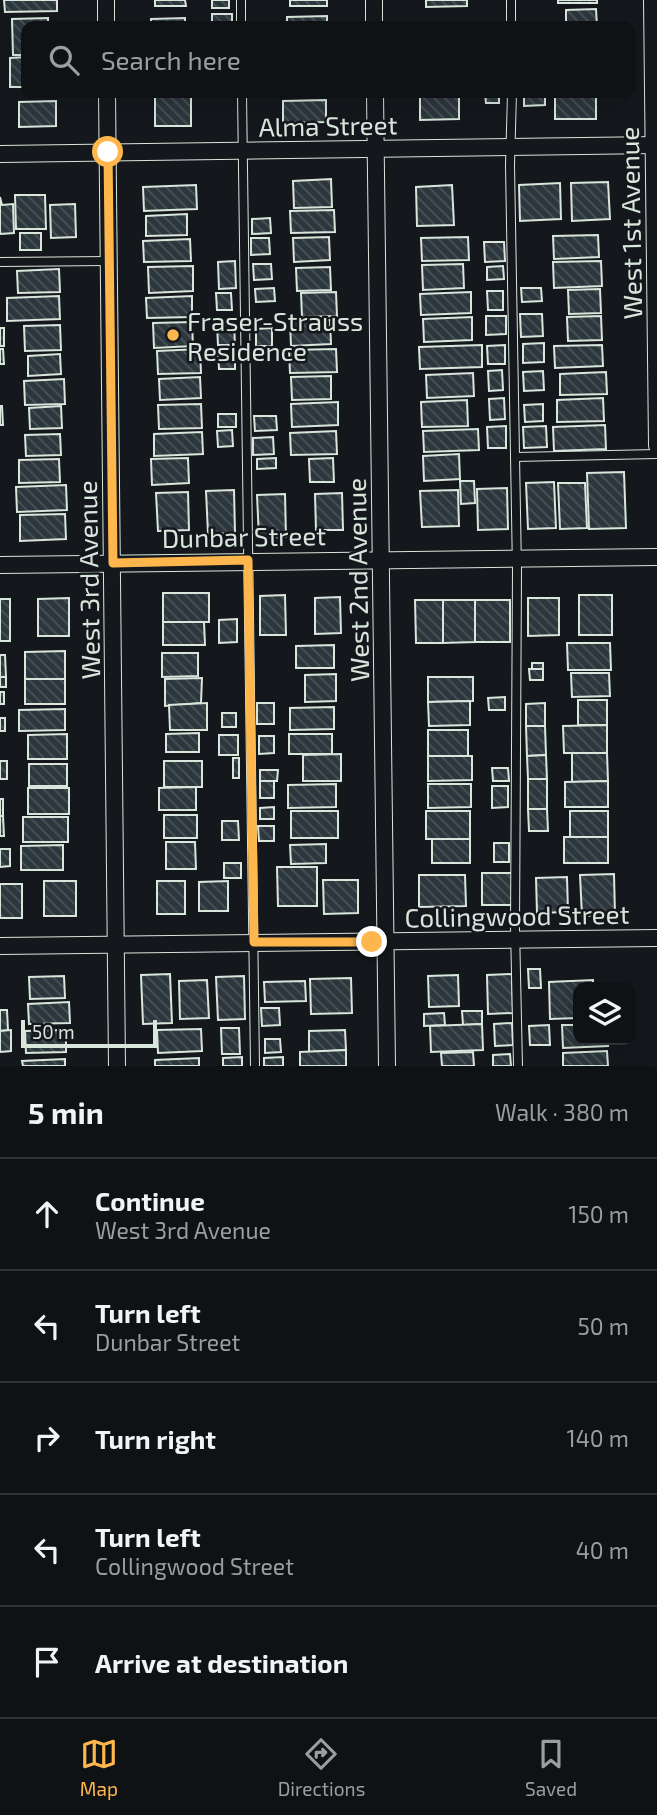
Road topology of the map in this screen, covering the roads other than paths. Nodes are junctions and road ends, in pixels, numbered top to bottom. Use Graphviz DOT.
graph roads {
  1 [pos="106,0"];
  2 [pos="241,0"];
  3 [pos="374,0"];
  4 [pos="511,0"];
  5 [pos="652,0"];
  6 [pos="106,21"];
  7 [pos="241,21"];
  8 [pos="374,21"];
  9 [pos="511,21"];
  10 [pos="107,98"];
  11 [pos="242,98"];
  12 [pos="375,98"];
  13 [pos="512,98"];
  14 [pos="656,145"];
  15 [pos="511,147"];
  16 [pos="375,149"];
  17 [pos="243,150"];
  18 [pos="108,152"];
  19 [pos="0,154"];
  20 [pos="109,261"];
  21 [pos="0,262"];
  22 [pos="657,446"];
  23 [pos="657,454"];
  24 [pos="515,457"];
  25 [pos="657,557"];
  26 [pos="381,559"];
  27 [pos="517,559"];
  28 [pos="248,560"];
  29 [pos="113,563"];
  30 [pos="0,565"];
  31 [pos="657,938"];
  32 [pos="515,940"];
  33 [pos="254,942"];
  34 [pos="386,942"];
  35 [pos="115,944"];
  36 [pos="0,946"];
  37 [pos="117,1066"];
  38 [pos="255,1066"];
  39 [pos="387,1066"];
  40 [pos="518,1066"];
  1 -- 6 [label="street"];
  2 -- 7 [label="lane"];
  3 -- 8 [label="street"];
  4 -- 9 [label="lane"];
  5 -- 14 [label="street, West 1st Avenue"];
  10 -- 18 [label="street, West 3rd Avenue"];
  11 -- 17 [label="lane"];
  12 -- 16 [label="street, West 2nd Avenue"];
  13 -- 15 [label="lane"];
  14 -- 15 [label="street, Alma Street"];
  14 -- 22 [label="street, West 1st Avenue"];
  15 -- 16 [label="street, Alma Street"];
  15 -- 24 [label="lane"];
  16 -- 17 [label="street, Alma Street"];
  16 -- 26 [label="street, West 2nd Avenue"];
  17 -- 18 [label="street, Alma Street"];
  17 -- 28 [label="lane"];
  18 -- 19 [label="street, Alma Street"];
  18 -- 20 [label="street, West 3rd Avenue"];
  20 -- 21 [label="lane"];
  20 -- 29 [label="street, West 3rd Avenue"];
  23 -- 24 [label="lane"];
  24 -- 27 [label="lane"];
  25 -- 27 [label="street, Dunbar Street"];
  26 -- 27 [label="street, Dunbar Street"];
  26 -- 28 [label="street, Dunbar Street"];
  26 -- 34 [label="street, West 2nd Avenue"];
  27 -- 32 [label="lane"];
  28 -- 29 [label="street, Dunbar Street"];
  28 -- 33 [label="lane"];
  29 -- 30 [label="street, Dunbar Street"];
  29 -- 35 [label="street, West 3rd Avenue"];
  31 -- 32 [label="street, Collingwood Street"];
  32 -- 34 [label="street, Collingwood Street"];
  32 -- 40 [label="lane"];
  33 -- 34 [label="street, Collingwood Street"];
  33 -- 35 [label="street, Collingwood Street"];
  33 -- 38 [label="lane"];
  34 -- 39 [label="street, West 2nd Avenue"];
  35 -- 36 [label="street, Collingwood Street"];
  35 -- 37 [label="street, West 3rd Avenue"];
}
